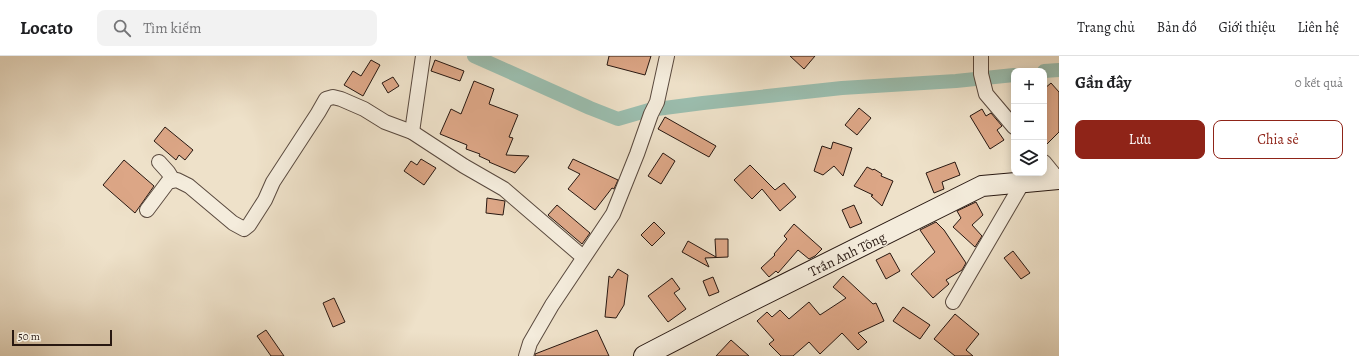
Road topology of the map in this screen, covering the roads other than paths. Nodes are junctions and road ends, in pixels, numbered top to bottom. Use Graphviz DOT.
graph roads {
  1 [pos="423,56"];
  2 [pos="667,56"];
  3 [pos="981,56"];
  4 [pos="1011,123"];
  5 [pos="412,132"];
  6 [pos="159,162"];
  7 [pos="1047,166"];
  8 [pos="1058,179"];
  9 [pos="173,180"];
  10 [pos="1024,182"];
  11 [pos="147,210"];
  12 [pos="583,257"];
  13 [pos="953,302"];
  14 [pos="526,356"];
  15 [pos="644,356"];
  1 -- 5 [label="street"];
  2 -- 12 [label="street"];
  3 -- 4 [label="street"];
  5 -- 9 [label="street"];
  5 -- 12 [label="street"];
  6 -- 9 [label="street"];
  7 -- 8 [label="street"];
  8 -- 10 [label="street, Trần Anh Tông"];
  9 -- 11 [label="street"];
  10 -- 13 [label="street"];
  10 -- 15 [label="street, Trần Anh Tông"];
  12 -- 14 [label="street"];
}
